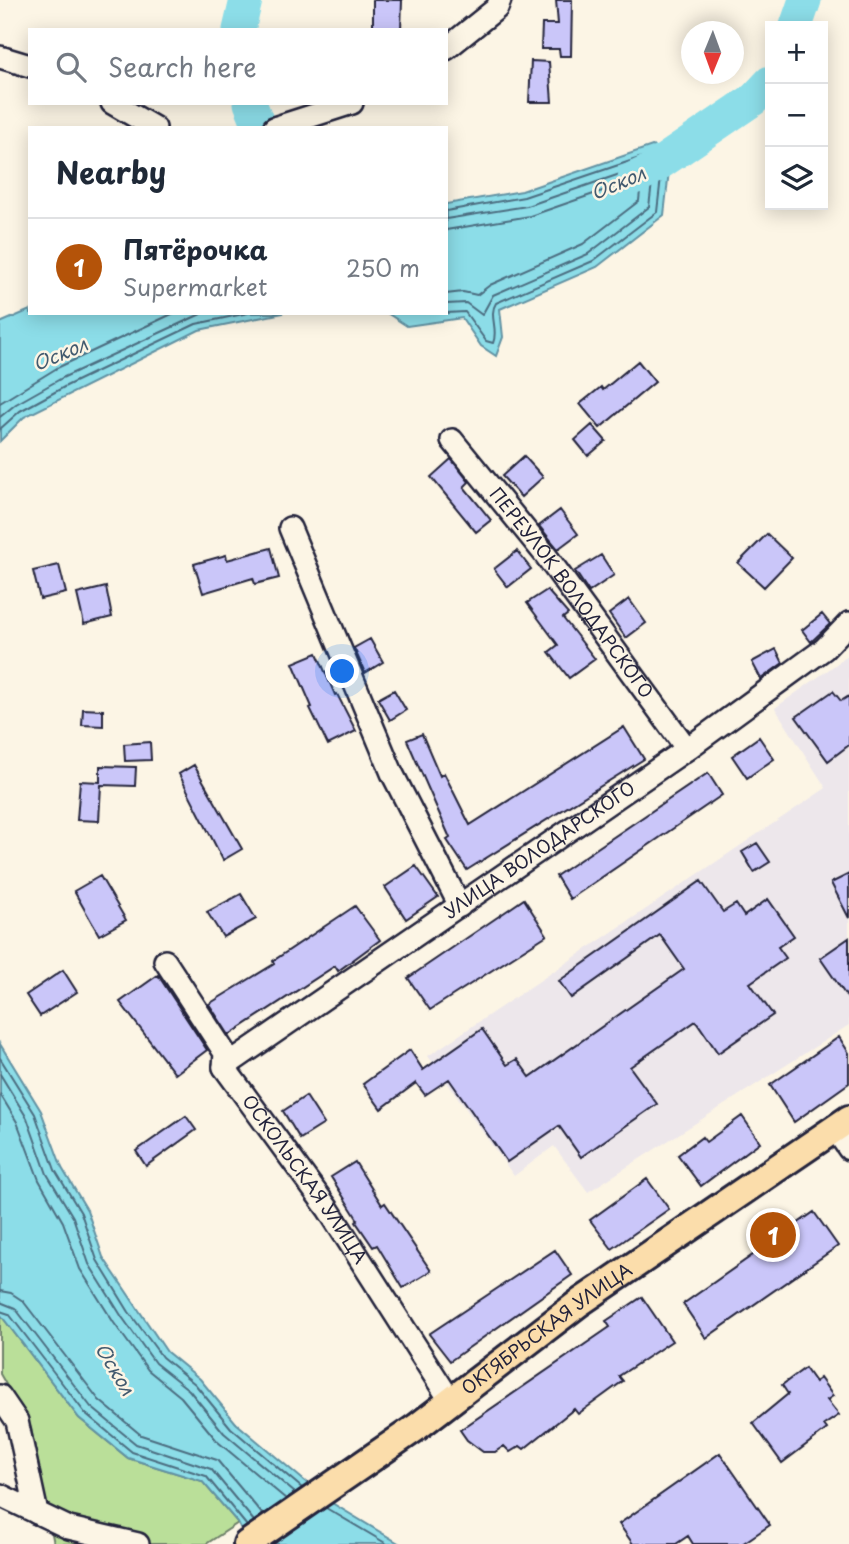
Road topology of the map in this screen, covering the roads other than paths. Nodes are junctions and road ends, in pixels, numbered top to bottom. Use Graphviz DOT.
graph roads {
  1 [pos="499,0"];
  2 [pos="448,47"];
  3 [pos="0,58"];
  4 [pos="28,65"];
  5 [pos="115,105"];
  6 [pos="346,105"];
  7 [pos="152,126"];
  8 [pos="283,126"];
  9 [pos="452,440"];
  10 [pos="290,528"];
  11 [pos="849,623"];
  12 [pos="687,749"];
  13 [pos="460,906"];
  14 [pos="165,961"];
  15 [pos="224,1067"];
  16 [pos="844,1132"];
  17 [pos="0,1396"];
  18 [pos="450,1401"];
  19 [pos="0,1496"];
  20 [pos="37,1513"];
  21 [pos="138,1544"];
  22 [pos="247,1544"];
  1 -- 2 [label="street"];
  3 -- 4 [label="street"];
  5 -- 7 [label="street"];
  6 -- 8 [label="street"];
  9 -- 12 [label="street, ПЕРЕУЛОК ВОЛОДАРСКОГО"];
  10 -- 13 [label="street"];
  11 -- 12 [label="street, УЛИЦА ВОЛОДАРСКОГО"];
  12 -- 13 [label="street, УЛИЦА ВОЛОДАРСКОГО"];
  13 -- 15 [label="street, УЛИЦА ВОЛОДАРСКОГО"];
  14 -- 15 [label="street, ОСКОЛЬСКАЯ УЛИЦА"];
  15 -- 18 [label="street, ОСКОЛЬСКАЯ УЛИЦА"];
  16 -- 18 [label="main road, ОКТЯБРЬСКАЯ УЛИЦА"];
  17 -- 20 [label="street"];
  18 -- 22 [label="main road, ОКТЯБРЬСКАЯ УЛИЦА"];
  19 -- 20 [label="street"];
  20 -- 21 [label="street"];
}
